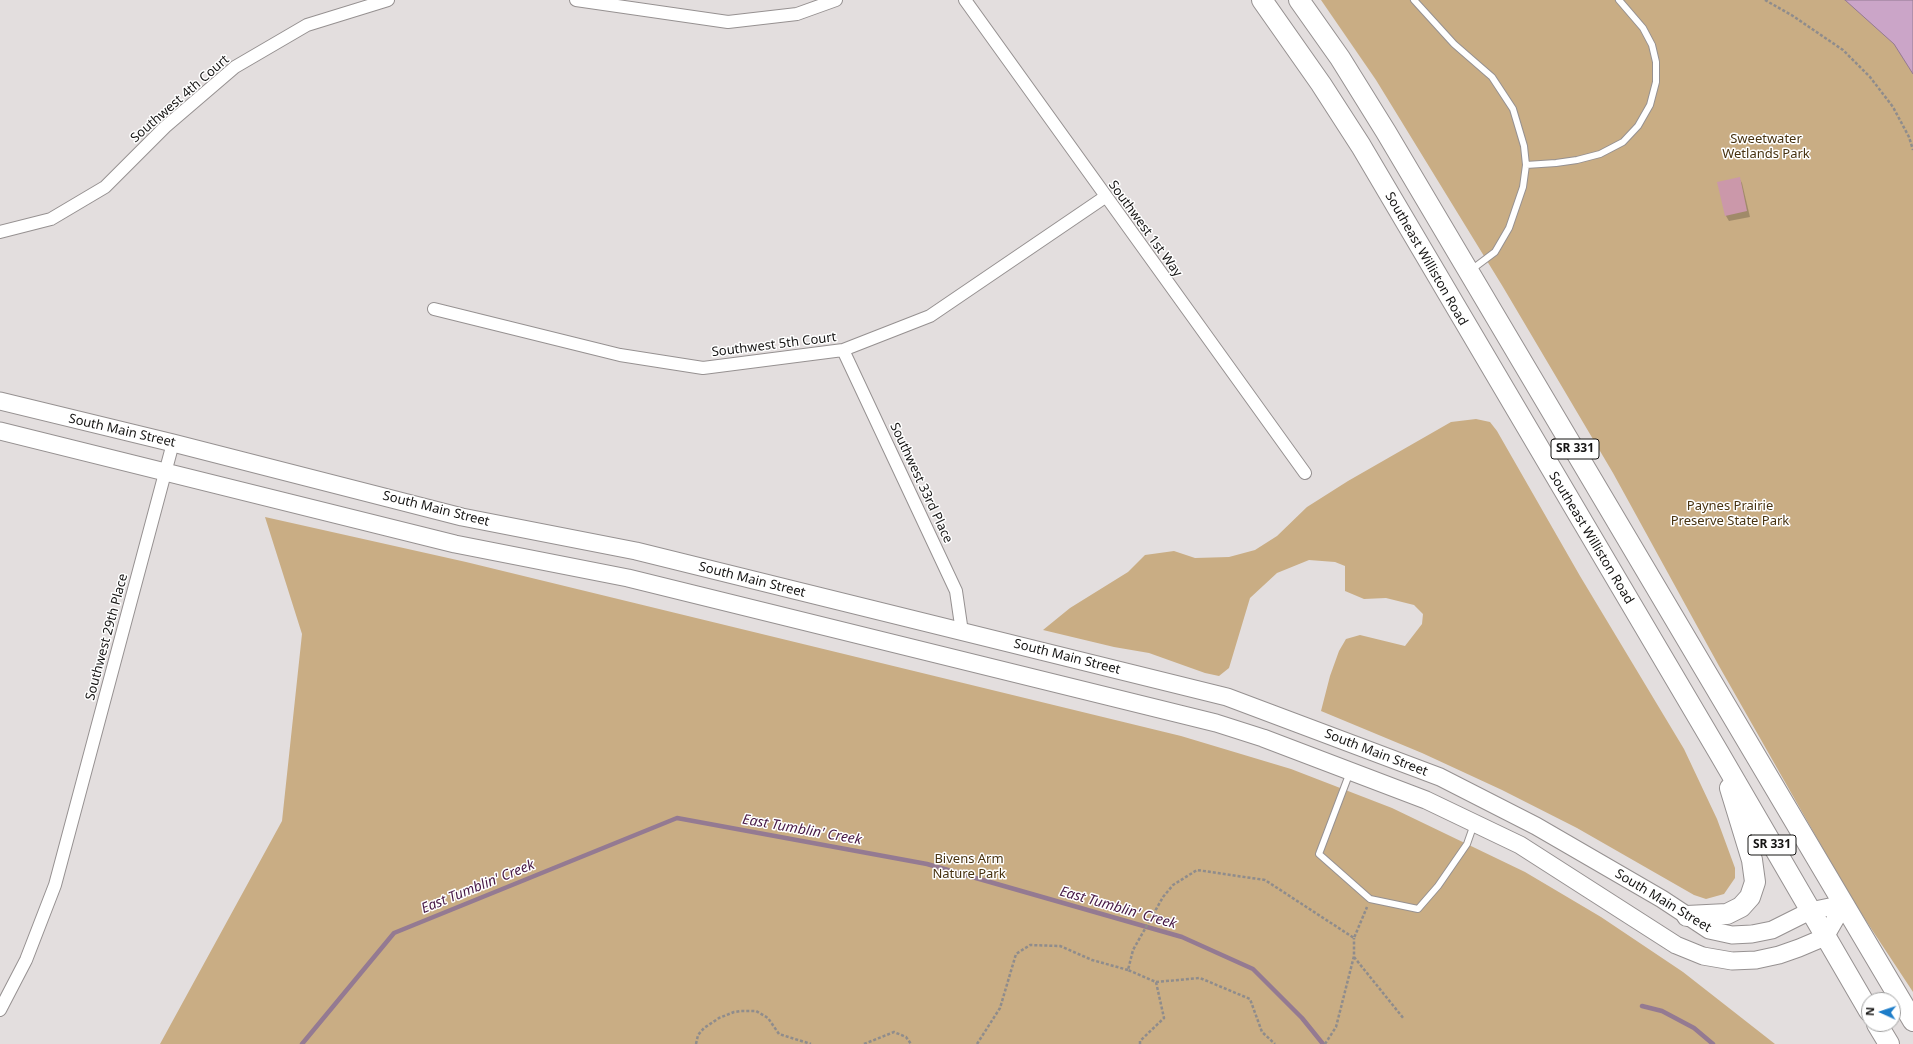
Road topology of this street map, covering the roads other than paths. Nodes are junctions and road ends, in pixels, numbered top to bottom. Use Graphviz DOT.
graph roads {
  1 [pos="388,0"];
  2 [pos="576,0"];
  3 [pos="836,0"];
  4 [pos="965,0"];
  5 [pos="1262,0"];
  6 [pos="1299,0"];
  7 [pos="1414,0"];
  8 [pos="1619,0"];
  9 [pos="1526,165"];
  10 [pos="1105,197"];
  11 [pos="0,232"];
  12 [pos="1470,271"];
  13 [pos="1443,288"];
  14 [pos="434,309"];
  15 [pos="843,350"];
  16 [pos="0,402"];
  17 [pos="0,431"];
  18 [pos="173,443"];
  19 [pos="166,471"];
  20 [pos="1305,473"];
  21 [pos="962,632"];
  22 [pos="957,659"];
  23 [pos="1270,713"];
  24 [pos="1263,738"];
  25 [pos="1719,753"];
  26 [pos="1351,771"];
  27 [pos="1467,791"];
  28 [pos="1474,824"];
  29 [pos="1844,904"];
  30 [pos="1810,911"];
  31 [pos="1687,916"];
  32 [pos="1825,937"];
  33 [pos="1861,998"];
  34 [pos="0,1010"];
  35 [pos="1913,1021"];
  36 [pos="1882,1032"];
  37 [pos="1889,1044"];
  1 -- 11 [label="street, Southwest 4th Court"];
  2 -- 3 [label="street"];
  4 -- 10 [label="street, Southwest 1st Way"];
  5 -- 13 [label="highway, Southeast Williston Road / SR 331"];
  6 -- 12 [label="highway, SR 331"];
  7 -- 9 [label="lane"];
  8 -- 9 [label="lane"];
  9 -- 12 [label="lane"];
  10 -- 15 [label="street, Southwest 5th Court"];
  10 -- 20 [label="street, Southwest 1st Way"];
  12 -- 13 [label="highway"];
  12 -- 29 [label="highway, SR 331"];
  13 -- 25 [label="highway, Southeast Williston Road / SR 331"];
  14 -- 15 [label="street, Southwest 5th Court"];
  15 -- 21 [label="street, Southwest 33rd Place"];
  16 -- 18 [label="main road, South Main Street"];
  17 -- 19 [label="main road, South Main Street"];
  18 -- 19 [label="street, Southwest 29th Place"];
  18 -- 21 [label="main road, South Main Street"];
  19 -- 22 [label="main road, South Main Street"];
  19 -- 34 [label="street, Southwest 29th Place"];
  21 -- 22 [label="main road"];
  21 -- 23 [label="main road, South Main Street"];
  22 -- 24 [label="main road, South Main Street"];
  23 -- 24 [label="main road"];
  23 -- 27 [label="main road, South Main Street"];
  24 -- 26 [label="main road, South Main Street"];
  25 -- 30 [label="highway, Southeast Williston Road / SR 331"];
  25 -- 31 [label="highway"];
  26 -- 28 [label="main road, South Main Street"];
  26 -- 28 [label="lane"];
  27 -- 28 [label="main road"];
  27 -- 31 [label="main road, South Main Street"];
  28 -- 32 [label="main road, South Main Street"];
  29 -- 30 [label="main road, South Main Street"];
  29 -- 32 [label="main road"];
  29 -- 35 [label="highway, SR 331"];
  30 -- 31 [label="main road, South Main Street"];
  30 -- 32 [label="highway, Southeast Williston Road / SR 331"];
  32 -- 33 [label="highway, SR 331"];
  36 -- 37 [label="highway"];
}
